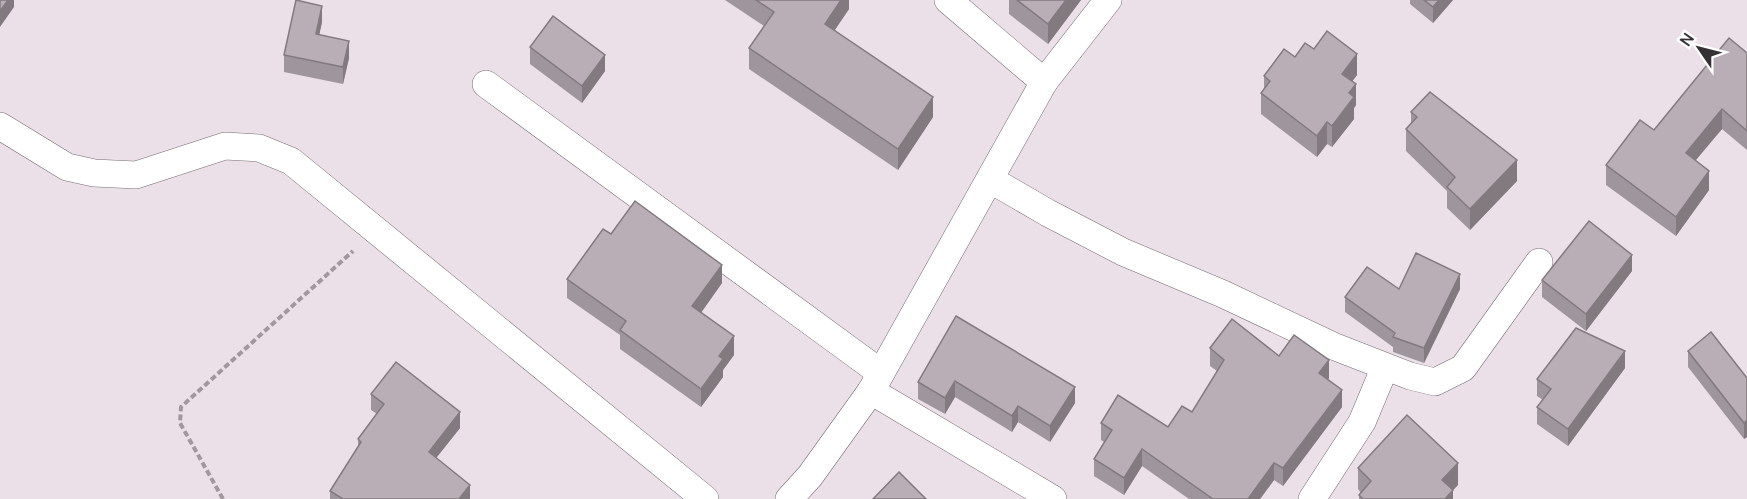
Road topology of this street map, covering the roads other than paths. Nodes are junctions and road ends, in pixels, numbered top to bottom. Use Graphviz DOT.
graph roads {
  1 [pos="948,0"];
  2 [pos="1108,0"];
  3 [pos="1044,82"];
  4 [pos="486,84"];
  5 [pos="0,126"];
  6 [pos="991,180"];
  7 [pos="1539,262"];
  8 [pos="1385,367"];
  9 [pos="876,382"];
  10 [pos="705,499"];
  11 [pos="789,499"];
  12 [pos="1053,499"];
  13 [pos="1312,499"];
  1 -- 3 [label="street"];
  2 -- 3 [label="street"];
  3 -- 6 [label="street"];
  4 -- 9 [label="street"];
  5 -- 10 [label="street"];
  6 -- 8 [label="street"];
  6 -- 9 [label="street"];
  7 -- 8 [label="street"];
  8 -- 13 [label="street"];
  9 -- 11 [label="street"];
  9 -- 12 [label="street"];
}
